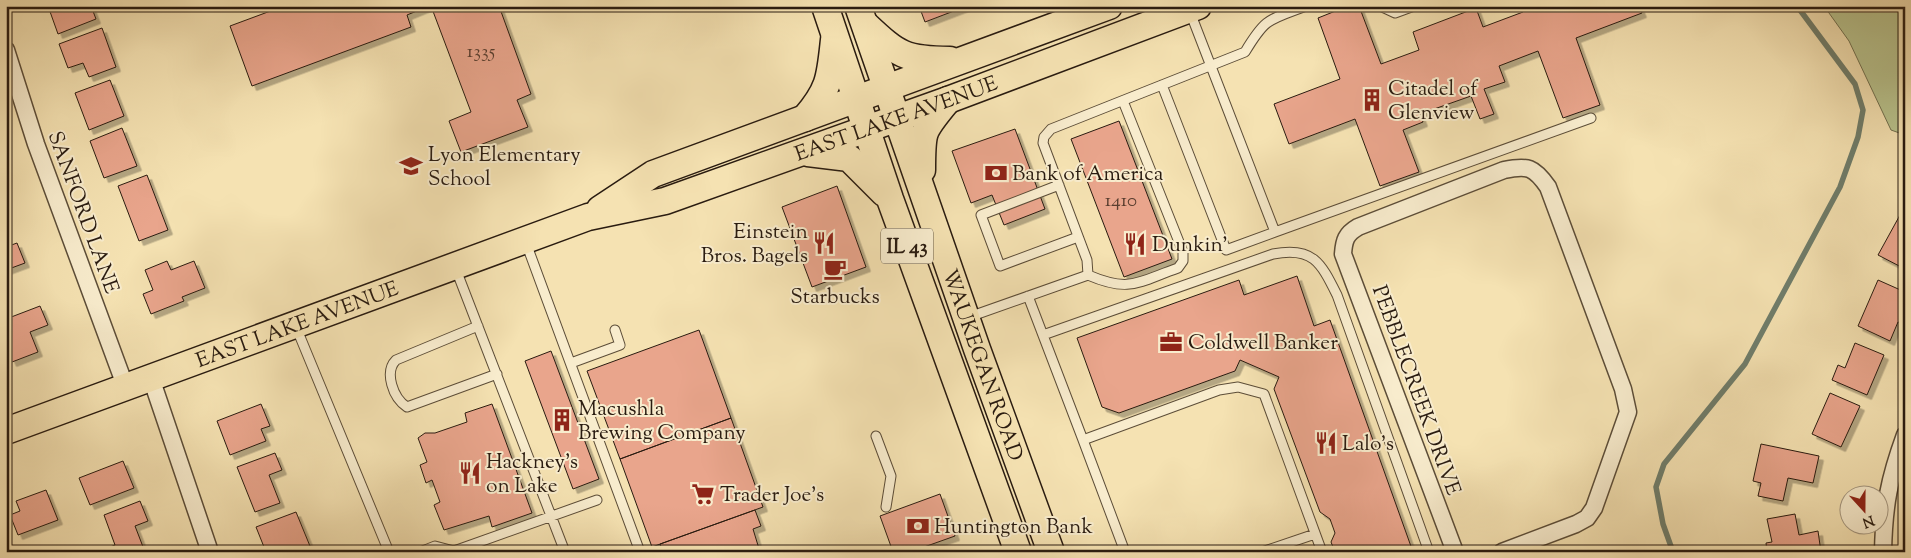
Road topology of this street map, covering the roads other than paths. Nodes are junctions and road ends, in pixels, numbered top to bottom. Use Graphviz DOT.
graph roads {
  1 [pos="826,6"];
  2 [pos="1109,6"];
  3 [pos="1306,6"];
  4 [pos="1380,6"];
  5 [pos="1414,6"];
  6 [pos="1193,8"];
  7 [pos="861,15"];
  8 [pos="835,34"];
  9 [pos="6,50"];
  10 [pos="963,61"];
  11 [pos="1211,66"];
  12 [pos="1162,85"];
  13 [pos="887,88"];
  14 [pos="856,99"];
  15 [pos="948,100"];
  16 [pos="1123,101"];
  17 [pos="805,118"];
  18 [pos="1591,118"];
  19 [pos="897,119"];
  20 [pos="866,130"];
  21 [pos="802,153"];
  22 [pos="1059,186"];
  23 [pos="922,191"];
  24 [pos="890,199"];
  25 [pos="588,217"];
  26 [pos="1275,232"];
  27 [pos="1078,236"];
  28 [pos="525,240"];
  29 [pos="455,266"];
  30 [pos="1088,275"];
  31 [pos="1028,296"];
  32 [pos="966,318"];
  33 [pos="295,325"];
  34 [pos="478,326"];
  35 [pos="615,330"];
  36 [pos="1043,335"];
  37 [pos="570,364"];
  38 [pos="496,374"];
  39 [pos="151,378"];
  40 [pos="126,388"];
  41 [pos="6,431"];
  42 [pos="1905,435"];
  43 [pos="876,436"];
  44 [pos="1083,440"];
  45 [pos="597,500"];
  46 [pos="886,506"];
  47 [pos="551,516"];
  48 [pos="1315,534"];
  49 [pos="210,552"];
  50 [pos="389,552"];
  51 [pos="420,552"];
  52 [pos="565,552"];
  53 [pos="640,552"];
  54 [pos="1018,552"];
  55 [pos="1051,552"];
  56 [pos="1125,552"];
  57 [pos="1262,552"];
  58 [pos="1322,552"];
  59 [pos="1429,552"];
  60 [pos="1455,552"];
  61 [pos="1502,552"];
  62 [pos="1883,552"];
  1 -- 8 [label="main road, WAUKEGAN ROAD / IL 43"];
  2 -- 10 [label="main road, EAST LAKE AVENUE"];
  3 -- 11 [label="lane"];
  4 -- 5 [label="lane"];
  6 -- 11 [label="lane"];
  6 -- 15 [label="main road, EAST LAKE AVENUE"];
  7 -- 10 [label="main road"];
  7 -- 13 [label="main road, WAUKEGAN ROAD / IL 43"];
  8 -- 14 [label="main road, WAUKEGAN ROAD / IL 43"];
  8 -- 17 [label="main road"];
  9 -- 40 [label="street, SANFORD LANE"];
  10 -- 13 [label="main road, EAST LAKE AVENUE"];
  11 -- 12 [label="lane"];
  11 -- 26 [label="lane"];
  12 -- 16 [label="lane"];
  12 -- 26 [label="lane"];
  13 -- 14 [label="main road, EAST LAKE AVENUE"];
  13 -- 19 [label="main road, WAUKEGAN ROAD / IL 43"];
  14 -- 17 [label="main road, EAST LAKE AVENUE"];
  14 -- 20 [label="main road, WAUKEGAN ROAD / IL 43"];
  15 -- 19 [label="main road, EAST LAKE AVENUE"];
  15 -- 23 [label="main road"];
  16 -- 22 [label="lane"];
  16 -- 30 [label="lane"];
  17 -- 25 [label="main road, EAST LAKE AVENUE"];
  18 -- 26 [label="lane"];
  19 -- 20 [label="main road, EAST LAKE AVENUE"];
  19 -- 23 [label="main road, WAUKEGAN ROAD / IL 43"];
  20 -- 21 [label="main road, EAST LAKE AVENUE"];
  20 -- 24 [label="main road, WAUKEGAN ROAD / IL 43"];
  21 -- 24 [label="main road"];
  21 -- 25 [label="main road, EAST LAKE AVENUE"];
  22 -- 27 [label="lane"];
  22 -- 27 [label="lane"];
  23 -- 32 [label="main road, WAUKEGAN ROAD / IL 43"];
  24 -- 54 [label="main road, WAUKEGAN ROAD / IL 43"];
  25 -- 28 [label="main road, EAST LAKE AVENUE"];
  27 -- 30 [label="lane"];
  28 -- 29 [label="main road, EAST LAKE AVENUE"];
  28 -- 37 [label="lane"];
  29 -- 33 [label="main road, EAST LAKE AVENUE"];
  29 -- 34 [label="lane"];
  30 -- 31 [label="lane"];
  31 -- 32 [label="lane"];
  31 -- 36 [label="lane"];
  32 -- 55 [label="main road, WAUKEGAN ROAD / IL 43"];
  33 -- 39 [label="main road, EAST LAKE AVENUE"];
  33 -- 50 [label="lane"];
  34 -- 38 [label="lane"];
  34 -- 38 [label="lane"];
  35 -- 37 [label="lane"];
  36 -- 44 [label="lane"];
  36 -- 59 [label="lane"];
  37 -- 53 [label="lane"];
  38 -- 47 [label="lane"];
  39 -- 40 [label="main road, EAST LAKE AVENUE"];
  39 -- 49 [label="street"];
  40 -- 41 [label="main road, EAST LAKE AVENUE"];
  42 -- 62 [label="street"];
  43 -- 46 [label="lane"];
  44 -- 48 [label="lane"];
  44 -- 56 [label="lane"];
  45 -- 47 [label="lane"];
  47 -- 51 [label="lane"];
  47 -- 52 [label="lane"];
  48 -- 57 [label="lane"];
  48 -- 58 [label="lane"];
  60 -- 61 [label="street, PEBBLECREEK DRIVE"];
}
